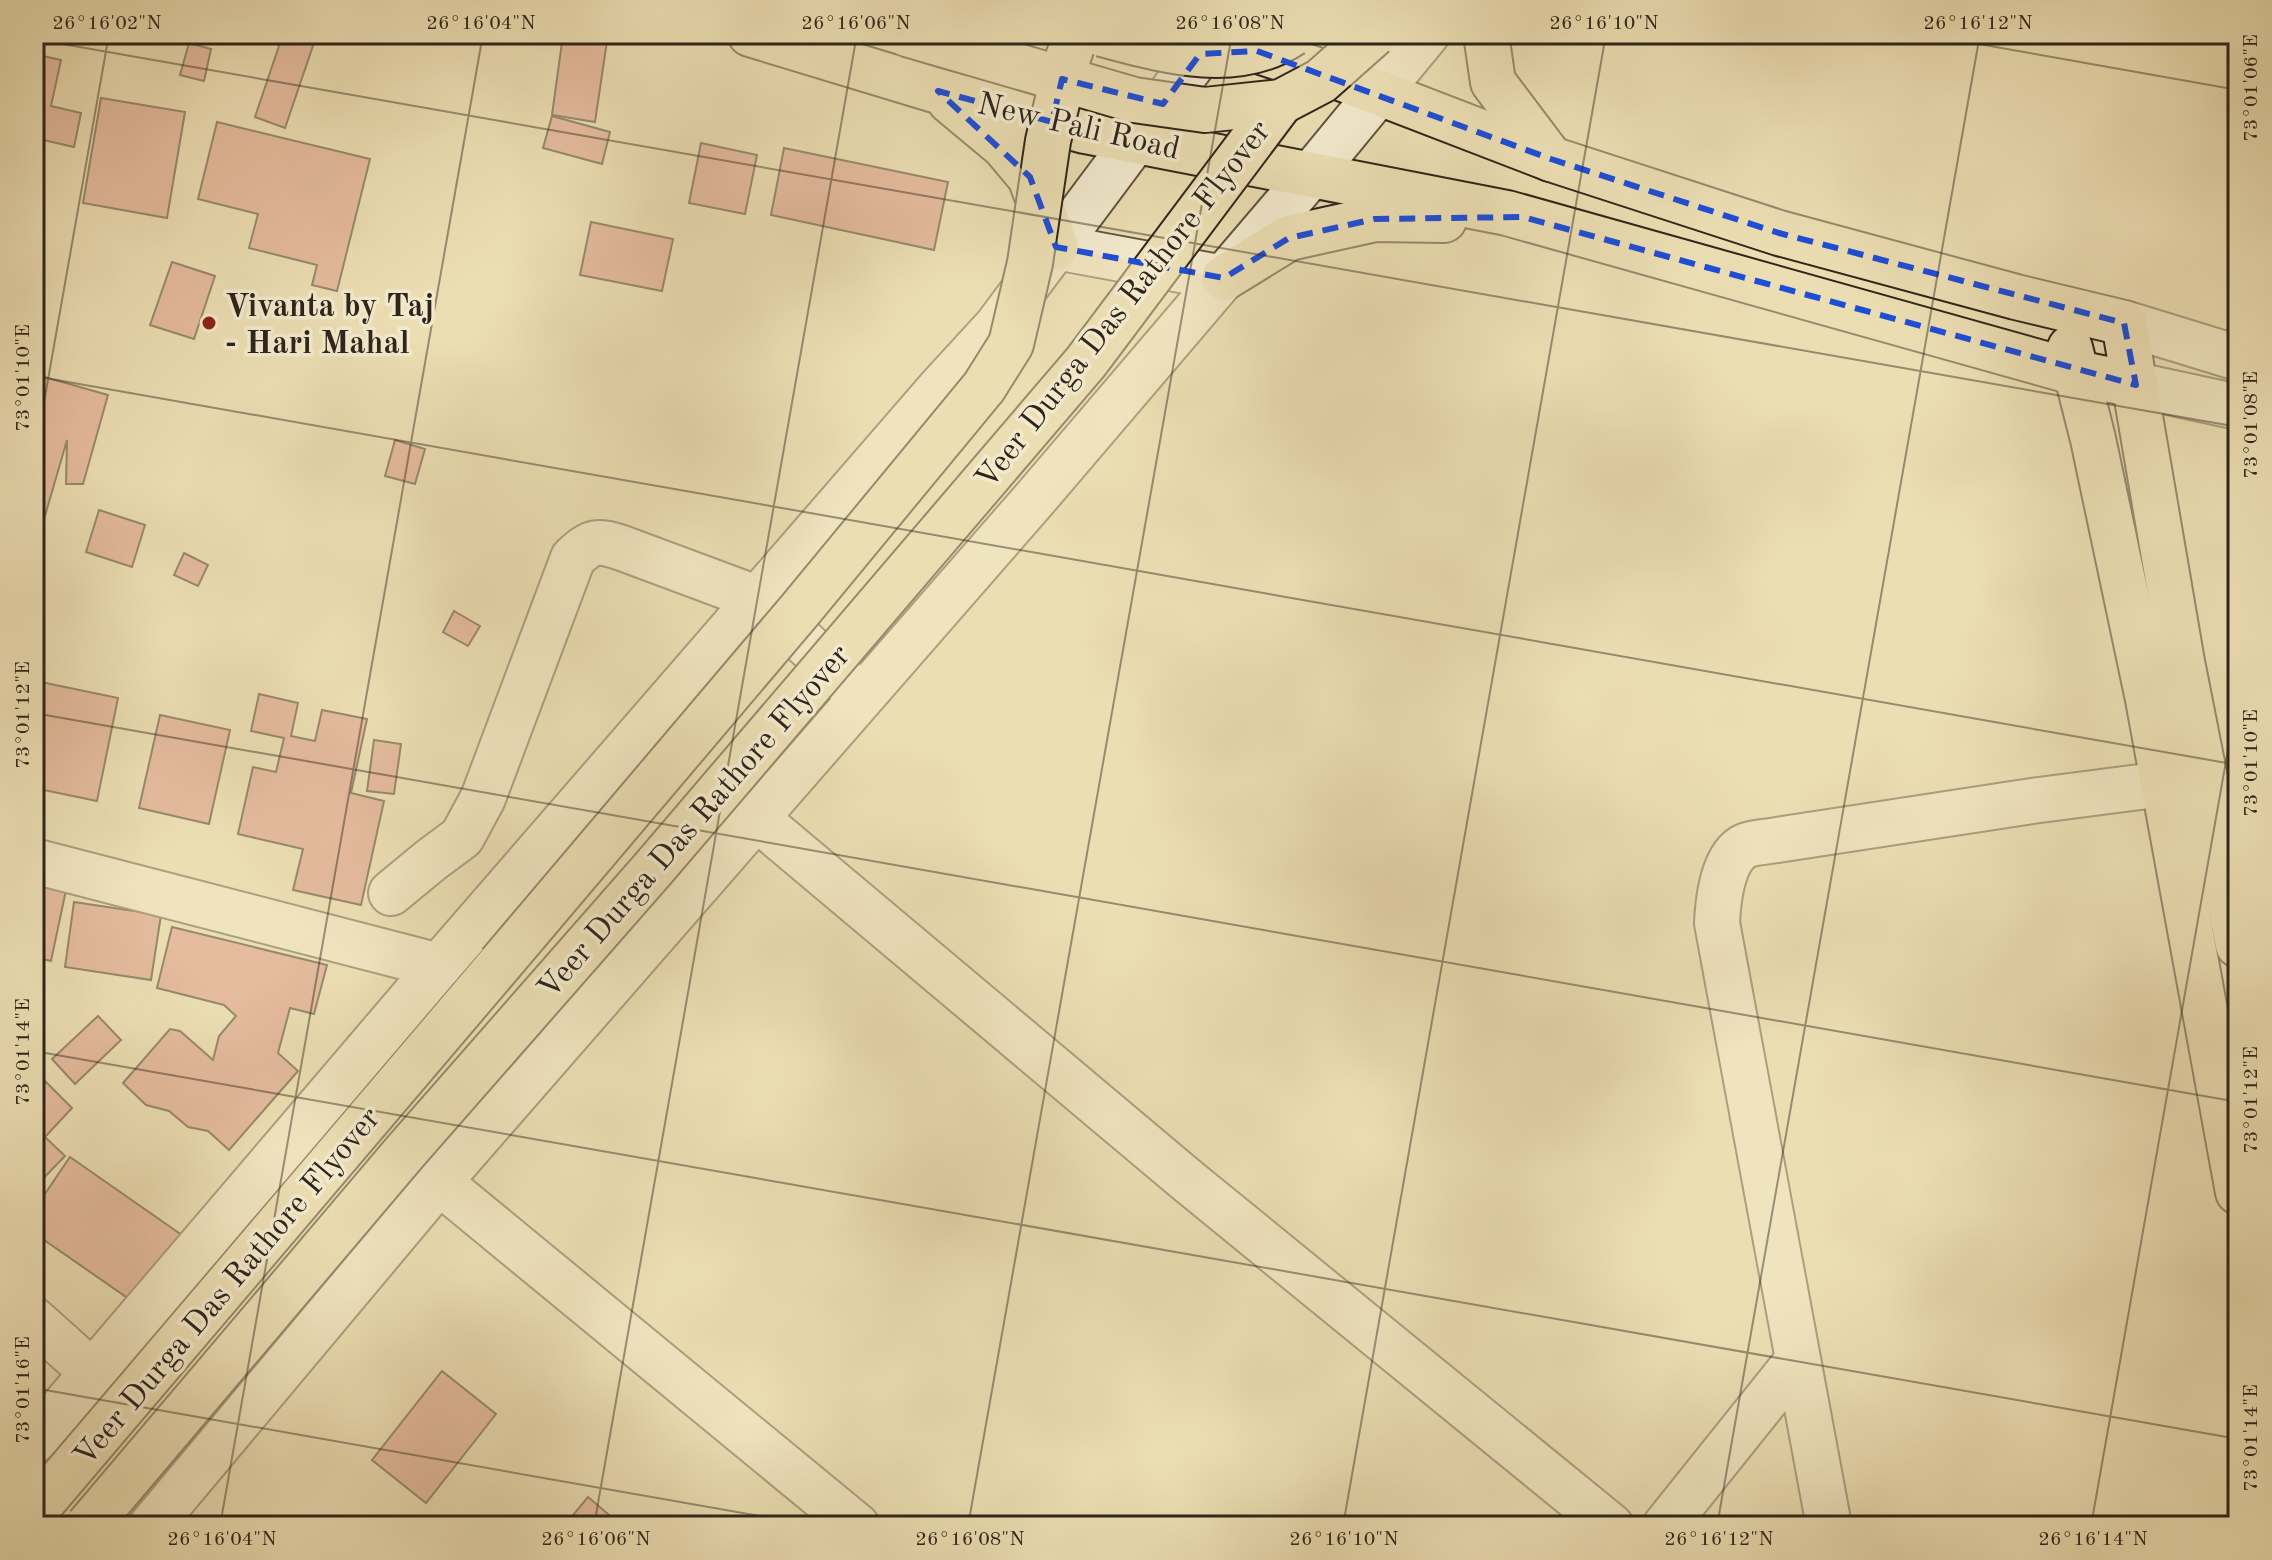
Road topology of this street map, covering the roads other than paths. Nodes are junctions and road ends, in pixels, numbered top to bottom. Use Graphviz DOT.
graph roads {
  1 [pos="750,34"];
  2 [pos="907,34"];
  3 [pos="1076,34"];
  4 [pos="1102,34"];
  5 [pos="1292,34"];
  6 [pos="1374,34"];
  7 [pos="1427,34"];
  8 [pos="1486,34"];
  9 [pos="1211,35"];
  10 [pos="938,91"];
  11 [pos="1378,93"];
  12 [pos="1281,102"];
  13 [pos="1135,141"];
  14 [pos="1551,159"];
  15 [pos="1310,176"];
  16 [pos="1523,217"];
  17 [pos="1056,247"];
  18 [pos="1224,278"];
  19 [pos="2059,308"];
  20 [pos="2124,323"];
  21 [pos="2238,358"];
  22 [pos="2077,373"];
  23 [pos="2136,385"];
  24 [pos="2238,407"];
  25 [pos="759,599"];
  26 [pos="861,696"];
  27 [pos="2163,784"];
  28 [pos="755,817"];
  29 [pos="34,861"];
  30 [pos="391,893"];
  31 [pos="2238,945"];
  32 [pos="439,966"];
  33 [pos="439,1182"];
  34 [pos="2238,1192"];
  35 [pos="34,1320"];
  36 [pos="1797,1361"];
  37 [pos="92,1372"];
  38 [pos="34,1441"];
  39 [pos="34,1512"];
  40 [pos="88,1526"];
  41 [pos="151,1526"];
  42 [pos="857,1526"];
  43 [pos="1611,1526"];
  44 [pos="1665,1526"];
  45 [pos="1829,1526"];
  1 -- 10 [label="main road, New Pali Road"];
  2 -- 12 [label="main road, Veer Durga Das Rathore Flyover, bridge"];
  3 -- 39 [label="main road, Veer Durga Das Rathore Flyover, bridge"];
  4 -- 5 [label="main road, bridge"];
  6 -- 12 [label="main road, Veer Durga Das Rathore Flyover, bridge"];
  7 -- 11 [label="street"];
  8 -- 14 [label="main road"];
  9 -- 11 [label="main road"];
  9 -- 13 [label="street"];
  10 -- 13 [label="main road, New Pali Road"];
  10 -- 17 [label="main road"];
  11 -- 14 [label="main road"];
  11 -- 15 [label="street"];
  12 -- 40 [label="main road, Veer Durga Das Rathore Flyover, bridge"];
  13 -- 15 [label="main road, New Pali Road"];
  13 -- 17 [label="street"];
  14 -- 19 [label="main road"];
  15 -- 16 [label="main road, New Pali Road"];
  15 -- 18 [label="street"];
  16 -- 18 [label="main road"];
  16 -- 22 [label="main road"];
  17 -- 18 [label="street"];
  17 -- 25 [label="street"];
  18 -- 26 [label="street"];
  19 -- 20 [label="main road"];
  19 -- 22 [label="main road"];
  20 -- 21 [label="street"];
  20 -- 23 [label="main road"];
  22 -- 23 [label="main road"];
  22 -- 27 [label="main road"];
  23 -- 24 [label="street"];
  23 -- 31 [label="main road"];
  25 -- 26 [label="street"];
  25 -- 30 [label="street"];
  25 -- 32 [label="street"];
  26 -- 28 [label="street"];
  27 -- 34 [label="main road"];
  27 -- 36 [label="street"];
  28 -- 33 [label="street"];
  28 -- 43 [label="street"];
  29 -- 32 [label="street"];
  32 -- 37 [label="street"];
  33 -- 41 [label="street"];
  33 -- 42 [label="street"];
  35 -- 37 [label="street"];
  36 -- 44 [label="street"];
  36 -- 45 [label="street"];
  37 -- 38 [label="street"];
}
